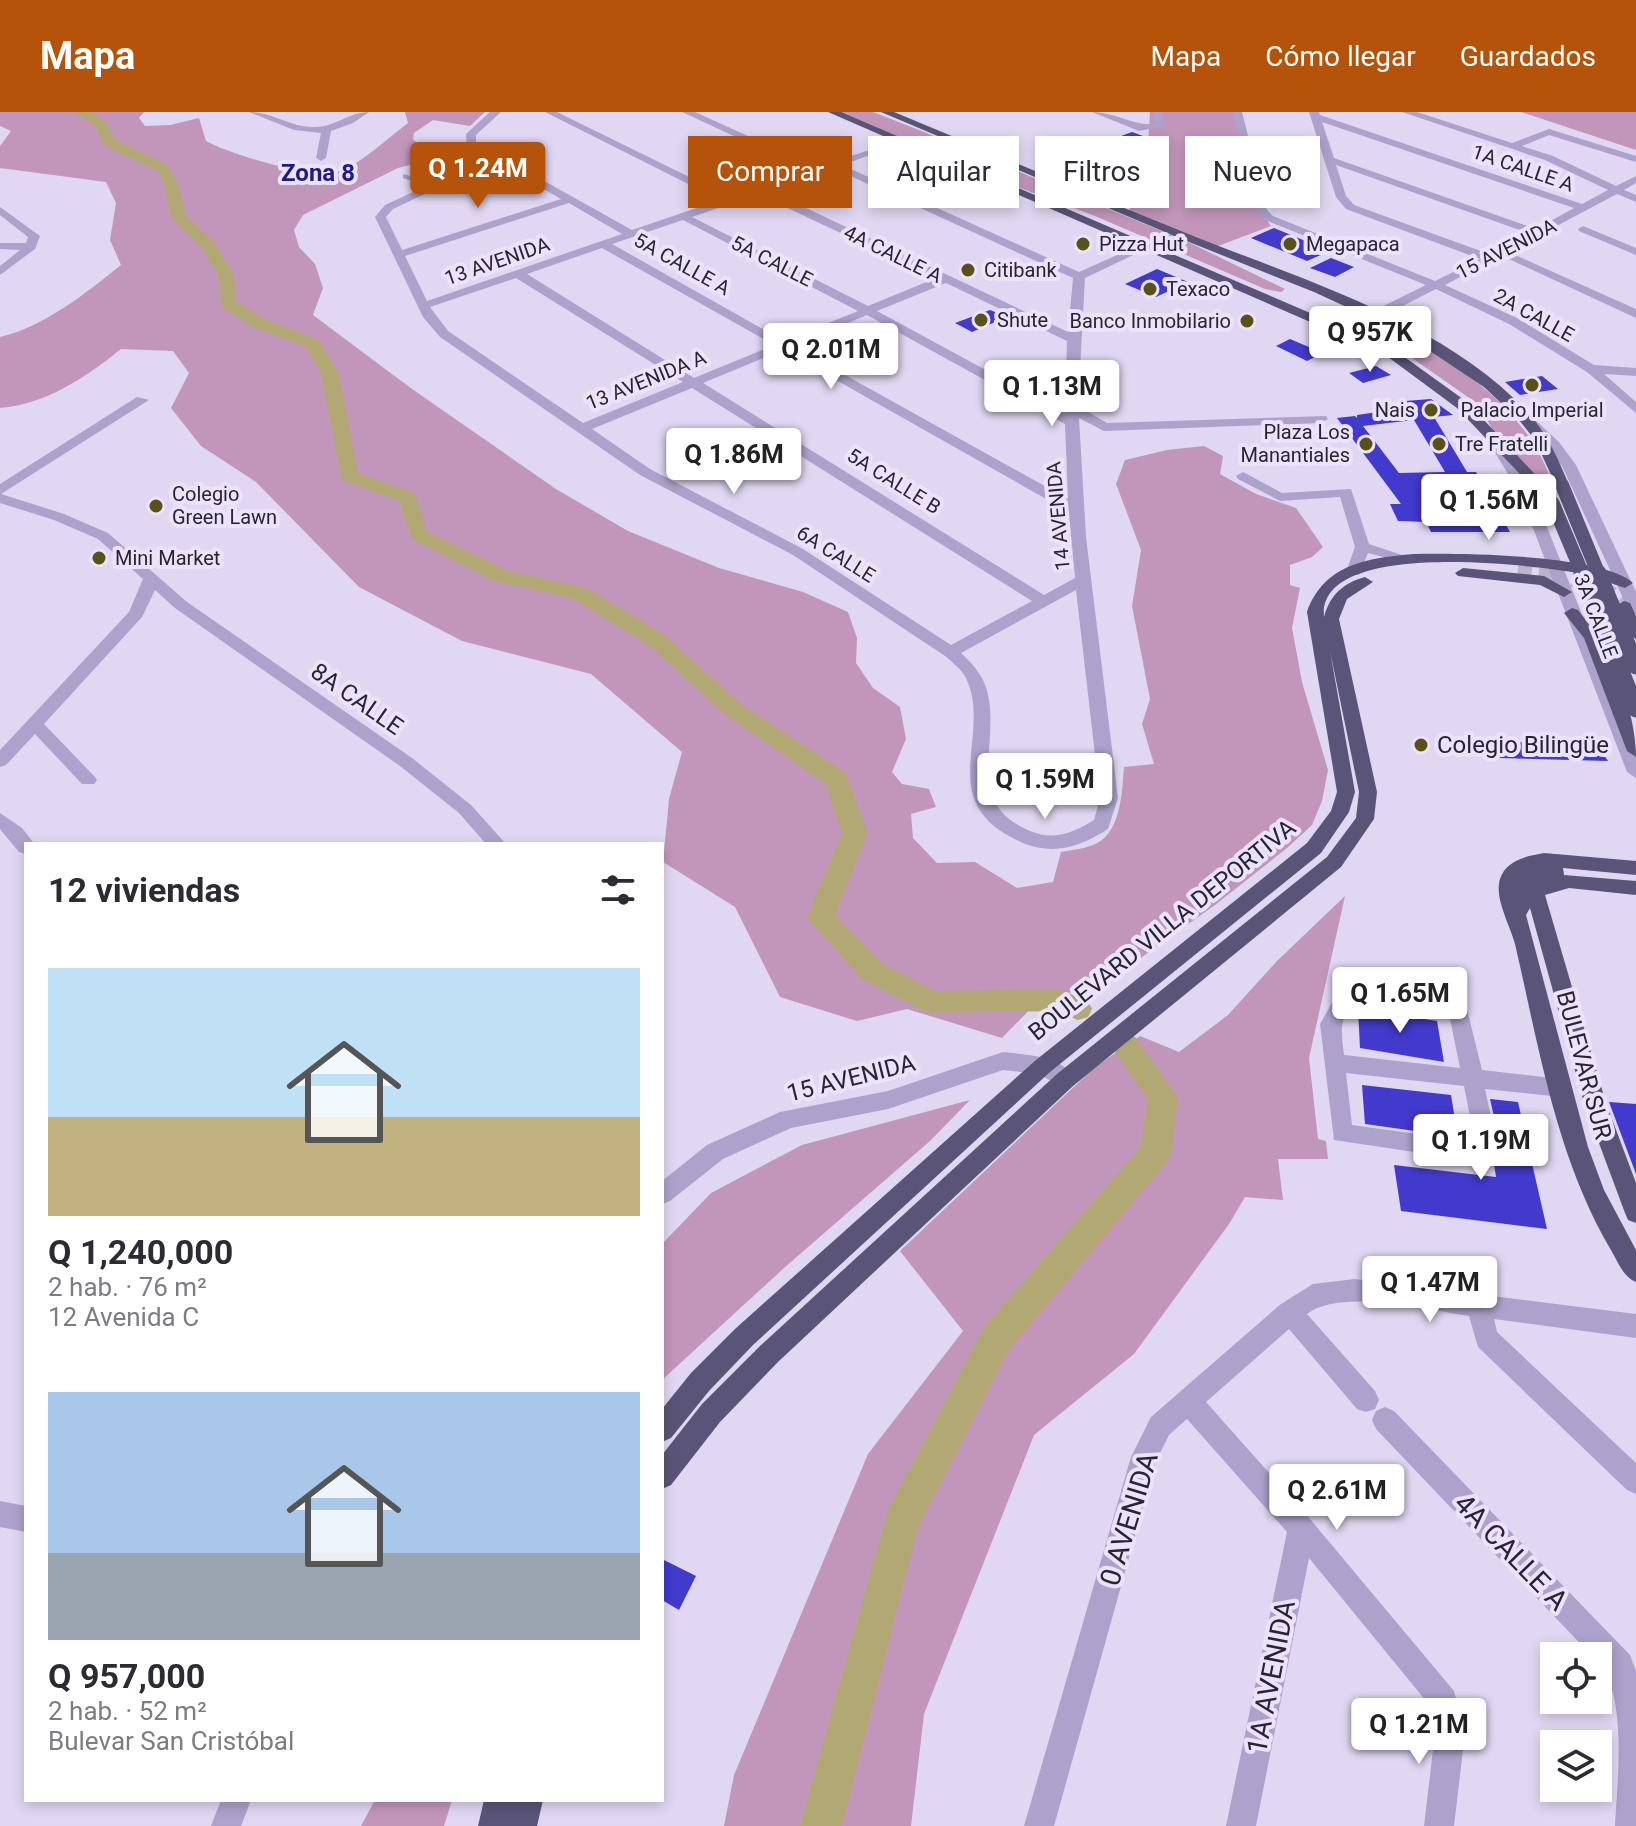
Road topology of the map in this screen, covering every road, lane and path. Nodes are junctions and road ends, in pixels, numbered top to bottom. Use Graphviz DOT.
graph roads {
  1 [pos="254,112"];
  2 [pos="364,112"];
  3 [pos="496,112"];
  4 [pos="550,112"];
  5 [pos="687,112"];
  6 [pos="833,112"];
  7 [pos="886,112"];
  8 [pos="1097,112"];
  9 [pos="1157,112"];
  10 [pos="1237,112"];
  11 [pos="1407,112"];
  12 [pos="1315,114"];
  13 [pos="579,116"];
  14 [pos="567,120"];
  15 [pos="329,131"];
  16 [pos="740,136"];
  17 [pos="889,136"];
  18 [pos="1513,146"];
  19 [pos="321,158"];
  20 [pos="492,158"];
  21 [pos="1636,159"];
  22 [pos="1331,160"];
  23 [pos="852,173"];
  24 [pos="407,176"];
  25 [pos="1636,179"];
  26 [pos="688,180"];
  27 [pos="434,185"];
  28 [pos="1614,190"];
  29 [pos="1019,192"];
  30 [pos="1636,199"];
  31 [pos="568,200"];
  32 [pos="1581,207"];
  33 [pos="706,208"];
  34 [pos="797,208"];
  35 [pos="0,210"];
  36 [pos="683,216"];
  37 [pos="1583,229"];
  38 [pos="629,233"];
  39 [pos="1538,233"];
  40 [pos="1194,240"];
  41 [pos="603,244"];
  42 [pos="0,246"];
  43 [pos="1146,246"];
  44 [pos="31,247"];
  45 [pos="1636,252"];
  46 [pos="399,254"];
  47 [pos="1513,257"];
  48 [pos="1488,258"];
  49 [pos="1179,259"];
  50 [pos="0,272"];
  51 [pos="517,273"];
  52 [pos="1079,276"];
  53 [pos="945,279"];
  54 [pos="1436,285"];
  55 [pos="423,306"];
  56 [pos="868,311"];
  57 [pos="1636,314"];
  58 [pos="1375,315"];
  59 [pos="1071,338"];
  60 [pos="1424,341"];
  61 [pos="786,345"];
  62 [pos="1388,351"];
  63 [pos="1591,369"];
  64 [pos="1636,372"];
  65 [pos="694,382"];
  66 [pos="142,400"];
  67 [pos="1636,409"];
  68 [pos="1070,415"];
  69 [pos="1526,418"];
  70 [pos="1321,419"];
  71 [pos="583,428"];
  72 [pos="1490,435"];
  73 [pos="1243,476"];
  74 [pos="0,490"];
  75 [pos="0,498"];
  76 [pos="1075,509"];
  77 [pos="1605,538"];
  78 [pos="1548,545"];
  79 [pos="1362,547"];
  80 [pos="1400,560"];
  81 [pos="1616,563"];
  82 [pos="1555,565"];
  83 [pos="1636,565"];
  84 [pos="1518,569"];
  85 [pos="1354,572"];
  86 [pos="151,577"];
  87 [pos="1084,579"];
  88 [pos="1625,583"];
  89 [pos="1564,592"];
  90 [pos="1043,601"];
  91 [pos="181,605"];
  92 [pos="1630,607"];
  93 [pos="1572,613"];
  94 [pos="136,614"];
  95 [pos="1636,634"];
  96 [pos="951,652"];
  97 [pos="1636,666"];
  98 [pos="1332,668"];
  99 [pos="1636,709"];
  100 [pos="35,724"];
  101 [pos="1636,751"];
  102 [pos="3,754"];
  103 [pos="1636,771"];
  104 [pos="88,780"];
  105 [pos="0,819"];
  106 [pos="495,842"];
  107 [pos="24,844"];
  108 [pos="1636,868"];
  109 [pos="1636,878"];
  110 [pos="1636,888"];
  111 [pos="1529,917"];
  112 [pos="1334,1063"];
  113 [pos="1043,1066"];
  114 [pos="1473,1079"];
  115 [pos="1065,1080"];
  116 [pos="1561,1088"];
  117 [pos="664,1192"];
  118 [pos="1636,1213"];
  119 [pos="1636,1271"];
  120 [pos="1478,1305"];
  121 [pos="1290,1312"];
  122 [pos="1636,1326"];
  123 [pos="1187,1400"];
  124 [pos="1366,1400"];
  125 [pos="1385,1420"];
  126 [pos="664,1427"];
  127 [pos="664,1473"];
  128 [pos="1636,1481"];
  129 [pos="0,1514"];
  130 [pos="24,1519"];
  131 [pos="1301,1528"];
  132 [pos="235,1802"];
  133 [pos="499,1802"];
  134 [pos="528,1802"];
  135 [pos="226,1826"];
  136 [pos="493,1826"];
  137 [pos="522,1826"];
  138 [pos="1039,1826"];
  139 [pos="1241,1826"];
  140 [pos="1439,1826"];
  141 [pos="1630,1826"];
  1 -- 15 [label="street"];
  2 -- 15 [label="street"];
  3 -- 20 [label="street, 5A CALLE A"];
  4 -- 14 [label="street, 5A CALLE"];
  5 -- 16 [label="street"];
  6 -- 17 [label="main road"];
  7 -- 40 [label="main road"];
  8 -- 9 [label="street"];
  10 -- 54 [label="street, 2A CALLE"];
  11 -- 18 [label="street"];
  12 -- 22 [label="street"];
  12 -- 32 [label="street, 1A CALLE A"];
  13 -- 14 [label="street"];
  14 -- 26 [label="street, 5A CALLE"];
  15 -- 19 [label="street"];
  18 -- 21 [label="street"];
  18 -- 28 [label="street"];
  20 -- 27 [label="street"];
  20 -- 31 [label="street, 5A CALLE A"];
  22 -- 39 [label="street"];
  22 -- 48 [label="street"];
  23 -- 52 [label="street"];
  24 -- 27 [label="street"];
  25 -- 28 [label="street, 15 AVENIDA"];
  27 -- 46 [label="street, 6A CALLE"];
  28 -- 30 [label="street"];
  28 -- 32 [label="street, 15 AVENIDA"];
  29 -- 43 [label="main road"];
  31 -- 38 [label="street, 5A CALLE A"];
  31 -- 46 [label="street"];
  32 -- 39 [label="street, 15 AVENIDA"];
  33 -- 36 [label="street, 13 AVENIDA"];
  34 -- 53 [label="street, 4A CALLE A"];
  35 -- 44 [label="street"];
  36 -- 38 [label="street, 13 AVENIDA"];
  36 -- 56 [label="street, 5A CALLE"];
  37 -- 45 [label="street, 1A CALLE A"];
  38 -- 41 [label="street, 13 AVENIDA"];
  39 -- 48 [label="street, 15 AVENIDA"];
  40 -- 49 [label="main road"];
  40 -- 58 [label="main road"];
  41 -- 51 [label="street, 13 AVENIDA"];
  41 -- 61 [label="street, 5A CALLE A"];
  42 -- 44 [label="street"];
  43 -- 49 [label="main road"];
  43 -- 52 [label="street"];
  44 -- 50 [label="street"];
  46 -- 55 [label="street, 6A CALLE"];
  47 -- 57 [label="street"];
  48 -- 54 [label="street, 15 AVENIDA"];
  49 -- 62 [label="main road"];
  51 -- 55 [label="street, 13 AVENIDA"];
  51 -- 65 [label="street, 5A CALLE B"];
  52 -- 59 [label="street, 14 AVENIDA"];
  53 -- 56 [label="street, 13 AVENIDA A"];
  53 -- 59 [label="street, 4A CALLE A"];
  54 -- 58 [label="street, 15 AVENIDA"];
  54 -- 63 [label="street, 2A CALLE"];
  55 -- 71 [label="street, 6A CALLE"];
  56 -- 61 [label="street, 13 AVENIDA A"];
  56 -- 68 [label="street, 5A CALLE"];
  58 -- 60 [label="main road"];
  59 -- 68 [label="street, 14 AVENIDA"];
  60 -- 62 [label="main road"];
  60 -- 69 [label="main road"];
  61 -- 65 [label="street, 13 AVENIDA A"];
  61 -- 76 [label="street, 5A CALLE A"];
  62 -- 72 [label="main road"];
  63 -- 64 [label="street"];
  63 -- 67 [label="street, 2A CALLE"];
  65 -- 71 [label="street, 13 AVENIDA A"];
  65 -- 90 [label="street, 5A CALLE B"];
  66 -- 74 [label="street"];
  68 -- 70 [label="street, 5A CALLE"];
  68 -- 76 [label="street, 14 AVENIDA"];
  69 -- 77 [label="street, 3A CALLE"];
  69 -- 97 [label="main road, bridge"];
  71 -- 96 [label="street, 6A CALLE"];
  72 -- 78 [label="street, 3A CALLE"];
  72 -- 99 [label="main road, bridge"];
  73 -- 79 [label="street"];
  75 -- 86 [label="street, 8A CALLE"];
  76 -- 87 [label="street, 14 AVENIDA"];
  77 -- 78 [label="street"];
  77 -- 81 [label="street, 3A CALLE"];
  78 -- 82 [label="street, 3A CALLE"];
  79 -- 80 [label="street"];
  79 -- 85 [label="street"];
  80 -- 82 [label="main road, BOULEVARD VILLA DEPORTIVA"];
  80 -- 84 [label="main road"];
  80 -- 85 [label="main road, BOULEVARD VILLA DEPORTIVA"];
  81 -- 83 [label="street"];
  81 -- 88 [label="street, 3A CALLE"];
  82 -- 88 [label="main road, BOULEVARD VILLA DEPORTIVA"];
  82 -- 89 [label="street, 3A CALLE"];
  85 -- 98 [label="main road, BOULEVARD VILLA DEPORTIVA"];
  86 -- 91 [label="street, 8A CALLE"];
  86 -- 94 [label="street"];
  87 -- 90 [label="street, 14 AVENIDA"];
  87 -- 96 [label="street, 6A CALLE"];
  88 -- 92 [label="street, 3A CALLE"];
  89 -- 93 [label="street, 3A CALLE"];
  89 -- 98 [label="main road, BOULEVARD VILLA DEPORTIVA"];
  90 -- 96 [label="street, 14 AVENIDA"];
  91 -- 94 [label="street"];
  91 -- 106 [label="street, 8A CALLE"];
  92 -- 95 [label="main road"];
  93 -- 101 [label="main road"];
  93 -- 103 [label="street, 3A CALLE"];
  94 -- 100 [label="street"];
  98 -- 113 [label="main road, BOULEVARD VILLA DEPORTIVA"];
  98 -- 115 [label="main road, BOULEVARD VILLA DEPORTIVA"];
  100 -- 102 [label="street"];
  100 -- 104 [label="street"];
  105 -- 107 [label="street"];
  108 -- 111 [label="main road, BULEVAR SUR"];
  109 -- 111 [label="main road"];
  110 -- 111 [label="main road"];
  111 -- 116 [label="main road, BULEVAR SUR"];
  111 -- 118 [label="main road, BULEVAR SUR"];
  112 -- 114 [label="street"];
  112 -- 114 [label="street"];
  112 -- 114 [label="street"];
  113 -- 115 [label="street, 15 AVENIDA"];
  113 -- 117 [label="street, 15 AVENIDA"];
  113 -- 126 [label="main road, BOULEVARD VILLA DEPORTIVA"];
  114 -- 116 [label="street"];
  115 -- 127 [label="main road, BOULEVARD VILLA DEPORTIVA"];
  116 -- 119 [label="main road, BULEVAR SUR"];
  120 -- 121 [label="street, 0 AVENIDA"];
  120 -- 122 [label="street"];
  120 -- 128 [label="street"];
  121 -- 123 [label="street, 0 AVENIDA"];
  121 -- 124 [label="street"];
  123 -- 131 [label="street"];
  123 -- 138 [label="street, 0 AVENIDA"];
  125 -- 141 [label="street, 4A CALLE A"];
  129 -- 130 [label="street"];
  131 -- 139 [label="street, 1A AVENIDA"];
  131 -- 140 [label="street"];
  132 -- 135 [label="street"];
  133 -- 136 [label="main road"];
  134 -- 137 [label="main road"];
}
